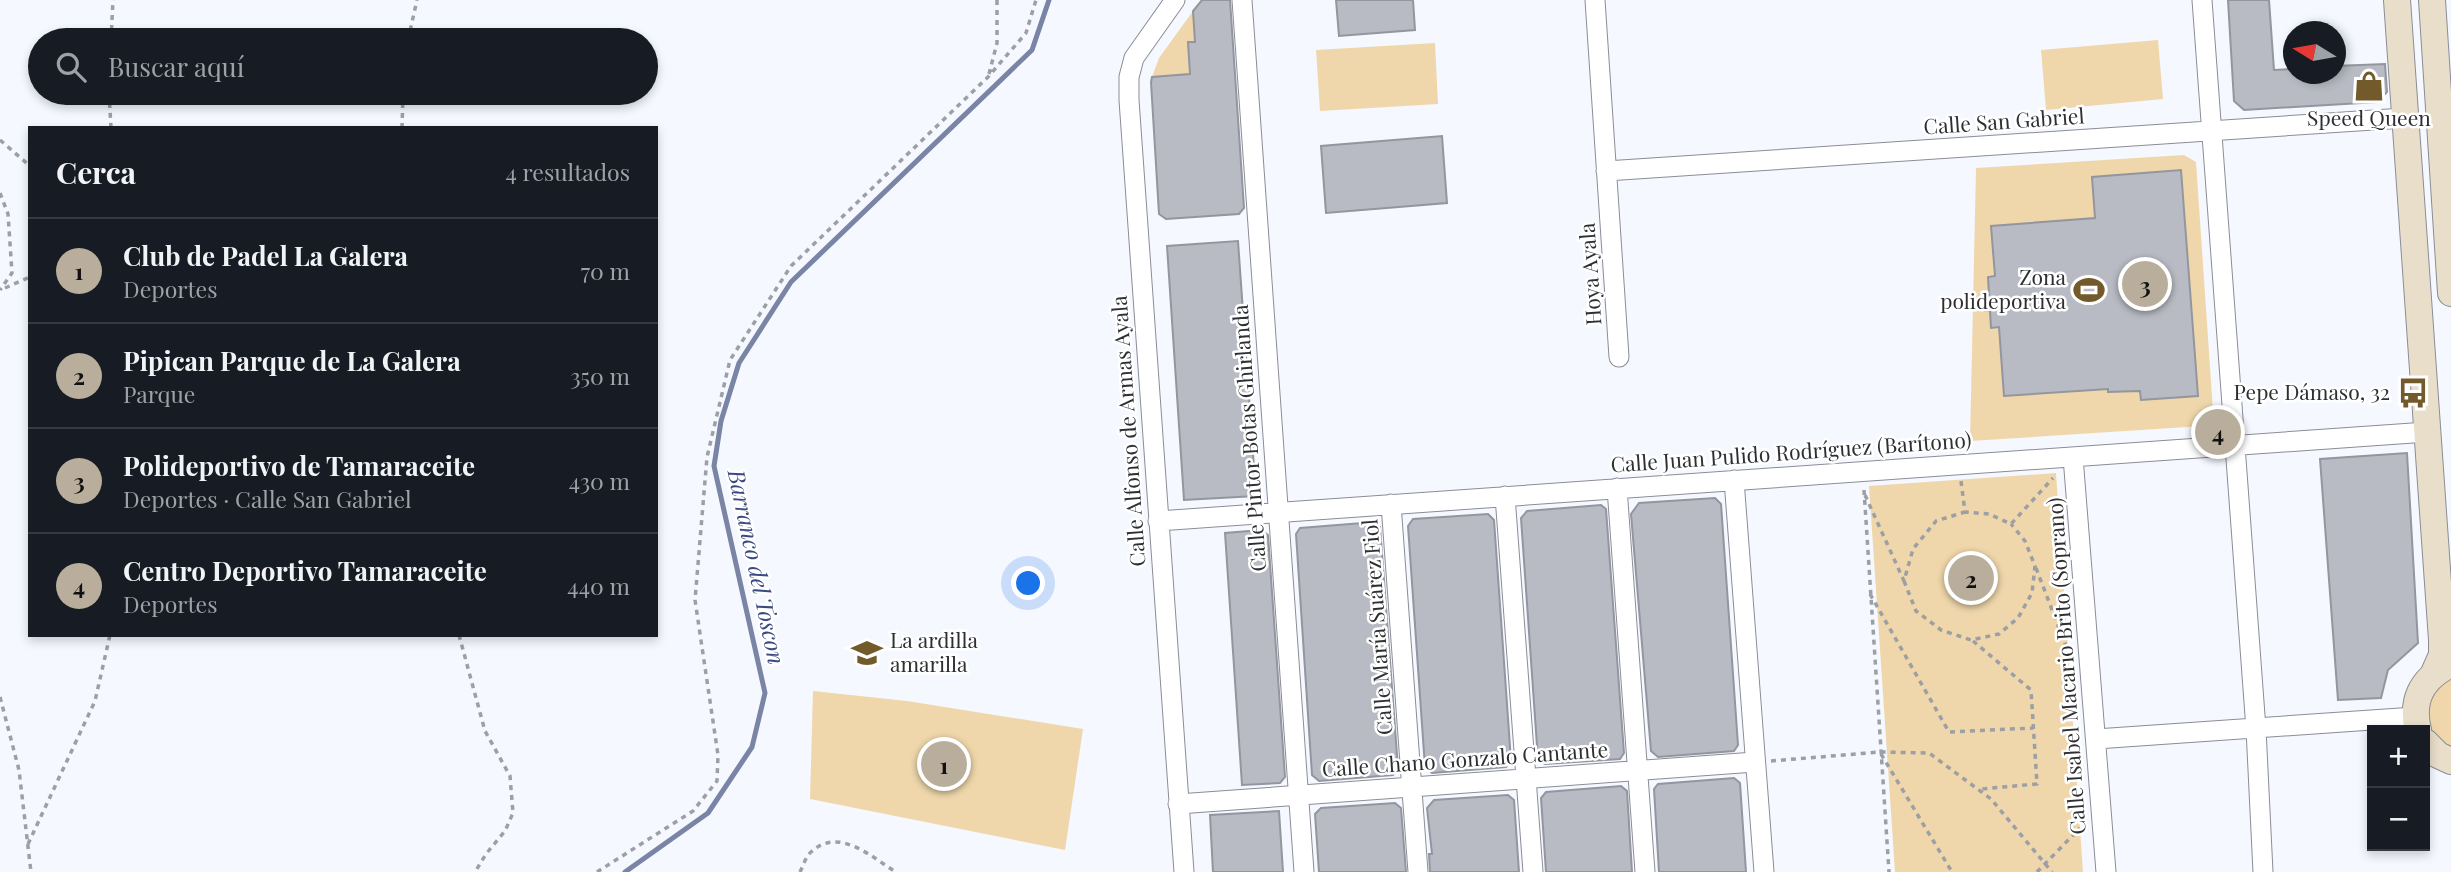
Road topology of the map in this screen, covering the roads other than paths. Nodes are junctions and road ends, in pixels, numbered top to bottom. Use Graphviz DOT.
graph roads {
  1 [pos="1175,0"];
  2 [pos="1242,0"];
  3 [pos="1595,0"];
  4 [pos="2202,0"];
  5 [pos="2397,0"];
  6 [pos="2432,0"];
  7 [pos="2446,115"];
  8 [pos="2404,118"];
  9 [pos="2210,130"];
  10 [pos="1607,180"];
  11 [pos="2451,293"];
  12 [pos="1619,357"];
  13 [pos="2427,432"];
  14 [pos="2235,446"];
  15 [pos="2073,457"];
  16 [pos="1734,480"];
  17 [pos="1617,488"];
  18 [pos="1505,496"];
  19 [pos="1391,504"];
  20 [pos="1279,512"];
  21 [pos="1158,521"];
  22 [pos="2443,669"];
  23 [pos="2416,724"];
  24 [pos="2256,729"];
  25 [pos="2096,738"];
  26 [pos="2430,747"];
  27 [pos="2451,761"];
  28 [pos="1755,762"];
  29 [pos="1638,770"];
  30 [pos="1526,779"];
  31 [pos="1412,787"];
  32 [pos="1298,795"];
  33 [pos="1178,804"];
  34 [pos="1184,872"];
  35 [pos="1304,872"];
  36 [pos="1418,872"];
  37 [pos="1533,872"];
  38 [pos="1646,872"];
  39 [pos="1764,872"];
  40 [pos="2106,872"];
  41 [pos="2263,872"];
  1 -- 21 [label="street, Calle Alfonso de Armas Ayala"];
  2 -- 20 [label="street, Calle Pintor Botas Ghirlanda"];
  3 -- 10 [label="street"];
  4 -- 9 [label="street"];
  5 -- 8 [label="street"];
  6 -- 7 [label="street"];
  7 -- 11 [label="street"];
  8 -- 9 [label="street, Calle San Gabriel"];
  8 -- 13 [label="street"];
  9 -- 10 [label="street, Calle San Gabriel"];
  9 -- 14 [label="street"];
  10 -- 12 [label="street, Hoya Ayala"];
  13 -- 14 [label="street, Calle Juan Pulido Rodríguez (Barítono)"];
  13 -- 22 [label="street"];
  14 -- 15 [label="street, Calle Juan Pulido Rodríguez (Barítono)"];
  14 -- 24 [label="street"];
  15 -- 16 [label="street, Calle Juan Pulido Rodríguez (Barítono)"];
  15 -- 25 [label="street, Calle Isabel Macario Brito (Soprano)"];
  16 -- 17 [label="street, Calle Juan Pulido Rodríguez (Barítono)"];
  16 -- 28 [label="street"];
  17 -- 18 [label="street, Calle Juan Pulido Rodríguez (Barítono)"];
  17 -- 29 [label="street"];
  18 -- 19 [label="street, Calle Juan Pulido Rodríguez (Barítono)"];
  18 -- 30 [label="street"];
  19 -- 20 [label="street, Calle Juan Pulido Rodríguez (Barítono)"];
  19 -- 31 [label="street, Calle María Suárez Fiol"];
  20 -- 21 [label="street, Calle Juan Pulido Rodríguez (Barítono)"];
  20 -- 32 [label="street, Calle Pintor Botas Ghirlanda"];
  21 -- 33 [label="street, Calle Alfonso de Armas Ayala"];
  22 -- 23 [label="street"];
  23 -- 24 [label="street"];
  24 -- 25 [label="street"];
  24 -- 41 [label="street"];
  25 -- 40 [label="street, Calle Isabel Macario Brito (Soprano)"];
  26 -- 27 [label="street"];
  28 -- 29 [label="street, Calle Chano Gonzalo Cantante"];
  28 -- 39 [label="street"];
  29 -- 30 [label="street, Calle Chano Gonzalo Cantante"];
  29 -- 38 [label="street"];
  30 -- 31 [label="street, Calle Chano Gonzalo Cantante"];
  30 -- 37 [label="street"];
  31 -- 32 [label="street, Calle Chano Gonzalo Cantante"];
  31 -- 36 [label="street, Calle María Suárez Fiol"];
  32 -- 33 [label="street, Calle Chano Gonzalo Cantante"];
  32 -- 35 [label="street, Calle Pintor Botas Ghirlanda"];
  33 -- 34 [label="street, Calle Alfonso de Armas Ayala"];
}
